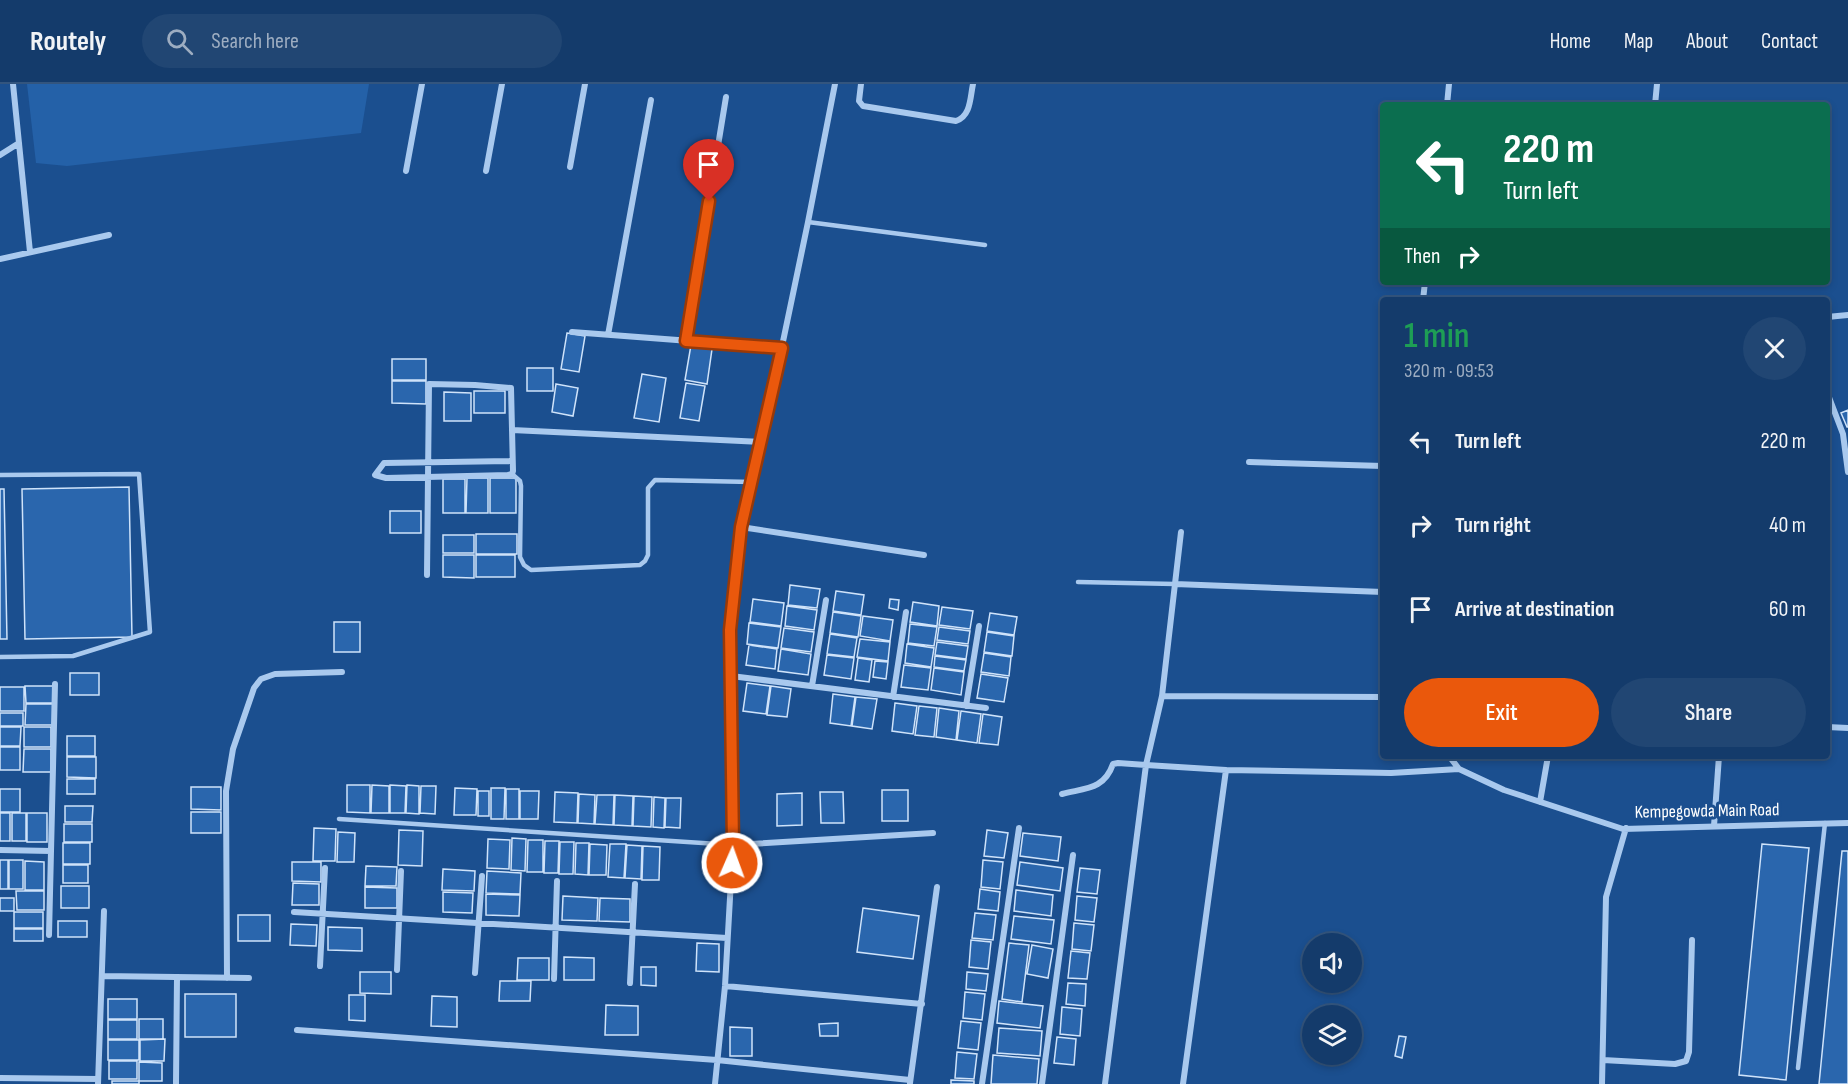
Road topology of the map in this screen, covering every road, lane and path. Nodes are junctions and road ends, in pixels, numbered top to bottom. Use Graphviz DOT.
graph roads {
  1 [pos="13,84"];
  2 [pos="422,84"];
  3 [pos="502,84"];
  4 [pos="585,84"];
  5 [pos="835,84"];
  6 [pos="861,84"];
  7 [pos="973,84"];
  8 [pos="1449,84"];
  9 [pos="1657,84"];
  10 [pos="726,97"];
  11 [pos="651,100"];
  12 [pos="1447,102"];
  13 [pos="1655,102"];
  14 [pos="19,143"];
  15 [pos="0,155"];
  16 [pos="570,167"];
  17 [pos="406,171"];
  18 [pos="486,171"];
  19 [pos="808,222"];
  20 [pos="109,235"];
  21 [pos="985,245"];
  22 [pos="30,252"];
  23 [pos="0,259"];
  24 [pos="1848,315"];
  25 [pos="1830,317"];
  26 [pos="572,332"];
  27 [pos="608,335"];
  28 [pos="686,341"];
  29 [pos="782,348"];
  30 [pos="1830,400"];
  31 [pos="512,430"];
  32 [pos="762,442"];
  33 [pos="512,461"];
  34 [pos="428,462"];
  35 [pos="1249,462"];
  36 [pos="1380,466"];
  37 [pos="1848,472"];
  38 [pos="512,474"];
  39 [pos="0,475"];
  40 [pos="428,477"];
  41 [pos="752,482"];
  42 [pos="741,527"];
  43 [pos="1181,532"];
  44 [pos="924,555"];
  45 [pos="427,575"];
  46 [pos="1078,582"];
  47 [pos="1175,585"];
  48 [pos="1380,591"];
  49 [pos="826,600"];
  50 [pos="906,612"];
  51 [pos="979,626"];
  52 [pos="0,657"];
  53 [pos="342,672"];
  54 [pos="731,676"];
  55 [pos="55,684"];
  56 [pos="812,686"];
  57 [pos="1162,696"];
  58 [pos="1380,696"];
  59 [pos="893,697"];
  60 [pos="966,706"];
  61 [pos="986,708"];
  62 [pos="1830,728"];
  63 [pos="1848,728"];
  64 [pos="1451,759"];
  65 [pos="1547,759"];
  66 [pos="1719,759"];
  67 [pos="1146,765"];
  68 [pos="1459,769"];
  69 [pos="1226,770"];
  70 [pos="1062,794"];
  71 [pos="1540,802"];
  72 [pos="339,819"];
  73 [pos="1825,823"];
  74 [pos="1848,823"];
  75 [pos="1714,826"];
  76 [pos="1019,828"];
  77 [pos="1626,828"];
  78 [pos="933,833"];
  79 [pos="733,845"];
  80 [pos="0,850"];
  81 [pos="51,851"];
  82 [pos="1073,855"];
  83 [pos="325,868"];
  84 [pos="401,871"];
  85 [pos="482,876"];
  86 [pos="557,881"];
  87 [pos="635,884"];
  88 [pos="937,887"];
  89 [pos="104,911"];
  90 [pos="294,912"];
  91 [pos="322,914"];
  92 [pos="399,918"];
  93 [pos="478,923"];
  94 [pos="555,928"];
  95 [pos="633,932"];
  96 [pos="49,935"];
  97 [pos="727,938"];
  98 [pos="1692,940"];
  99 [pos="320,966"];
  100 [pos="397,970"];
  101 [pos="474,973"];
  102 [pos="102,976"];
  103 [pos="177,977"];
  104 [pos="227,978"];
  105 [pos="249,978"];
  106 [pos="554,979"];
  107 [pos="630,983"];
  108 [pos="725,986"];
  109 [pos="922,1004"];
  110 [pos="297,1030"];
  111 [pos="717,1060"];
  112 [pos="1603,1060"];
  113 [pos="1798,1068"];
  114 [pos="0,1078"];
  115 [pos="98,1081"];
  116 [pos="910,1082"];
  117 [pos="176,1084"];
  118 [pos="715,1084"];
  119 [pos="982,1084"];
  120 [pos="1042,1084"];
  121 [pos="1105,1084"];
  122 [pos="1183,1084"];
  123 [pos="1602,1084"];
  1 -- 14 [label="street"];
  2 -- 17 [label="street"];
  3 -- 18 [label="street"];
  4 -- 16 [label="street"];
  5 -- 19 [label="street"];
  6 -- 7 [label="street"];
  8 -- 12 [label="street"];
  9 -- 13 [label="street"];
  10 -- 28 [label="street"];
  11 -- 27 [label="street"];
  14 -- 15 [label="street"];
  14 -- 22 [label="street"];
  19 -- 21 [label="lane"];
  19 -- 29 [label="street"];
  20 -- 22 [label="street"];
  22 -- 23 [label="street"];
  24 -- 25 [label="street"];
  26 -- 27 [label="street"];
  27 -- 28 [label="street"];
  28 -- 29 [label="street"];
  29 -- 32 [label="street"];
  30 -- 37 [label="street"];
  31 -- 32 [label="street"];
  31 -- 33 [label="street"];
  31 -- 34 [label="street"];
  32 -- 41 [label="street"];
  33 -- 34 [label="street"];
  33 -- 38 [label="street"];
  34 -- 40 [label="street"];
  34 -- 40 [label="street"];
  35 -- 36 [label="street"];
  38 -- 40 [label="street"];
  38 -- 41 [label="lane"];
  39 -- 52 [label="lane"];
  40 -- 45 [label="street"];
  41 -- 42 [label="street"];
  42 -- 44 [label="street"];
  42 -- 54 [label="street"];
  43 -- 47 [label="street"];
  46 -- 47 [label="lane"];
  47 -- 48 [label="street"];
  47 -- 57 [label="street"];
  49 -- 56 [label="street"];
  50 -- 59 [label="street"];
  51 -- 60 [label="street"];
  53 -- 104 [label="street"];
  54 -- 56 [label="street"];
  54 -- 79 [label="street"];
  55 -- 81 [label="street"];
  56 -- 59 [label="street"];
  57 -- 58 [label="street"];
  57 -- 67 [label="street"];
  59 -- 60 [label="street"];
  60 -- 61 [label="street"];
  62 -- 63 [label="street"];
  64 -- 68 [label="street"];
  65 -- 71 [label="street"];
  66 -- 75 [label="street"];
  67 -- 69 [label="street, Kempegowda Main Road"];
  67 -- 70 [label="street, Kempegowda Main Road"];
  67 -- 121 [label="street"];
  68 -- 69 [label="street, Kempegowda Main Road"];
  68 -- 71 [label="street, Kempegowda Main Road"];
  69 -- 122 [label="street"];
  71 -- 77 [label="street, Kempegowda Main Road"];
  72 -- 79 [label="lane"];
  73 -- 74 [label="street, Kempegowda Main Road"];
  73 -- 75 [label="street, Kempegowda Main Road"];
  73 -- 113 [label="lane"];
  75 -- 77 [label="street, Kempegowda Main Road"];
  76 -- 119 [label="street"];
  77 -- 112 [label="street"];
  78 -- 79 [label="street"];
  79 -- 97 [label="street"];
  80 -- 81 [label="street"];
  81 -- 96 [label="street"];
  82 -- 120 [label="street"];
  83 -- 91 [label="street"];
  84 -- 92 [label="street"];
  85 -- 93 [label="street"];
  86 -- 94 [label="street"];
  87 -- 95 [label="street"];
  88 -- 109 [label="street"];
  89 -- 102 [label="street"];
  90 -- 91 [label="street"];
  91 -- 92 [label="street"];
  91 -- 99 [label="street"];
  92 -- 93 [label="street"];
  92 -- 100 [label="street"];
  93 -- 94 [label="street"];
  93 -- 101 [label="street"];
  94 -- 95 [label="street"];
  94 -- 106 [label="street"];
  95 -- 97 [label="street"];
  95 -- 107 [label="street"];
  97 -- 108 [label="street"];
  98 -- 112 [label="street"];
  102 -- 103 [label="street"];
  102 -- 115 [label="street"];
  103 -- 104 [label="street"];
  103 -- 117 [label="street"];
  104 -- 105 [label="street"];
  108 -- 109 [label="street"];
  108 -- 111 [label="street"];
  109 -- 116 [label="street"];
  110 -- 111 [label="street"];
  111 -- 116 [label="street"];
  111 -- 118 [label="street"];
  112 -- 123 [label="street"];
  114 -- 115 [label="street"];
}
